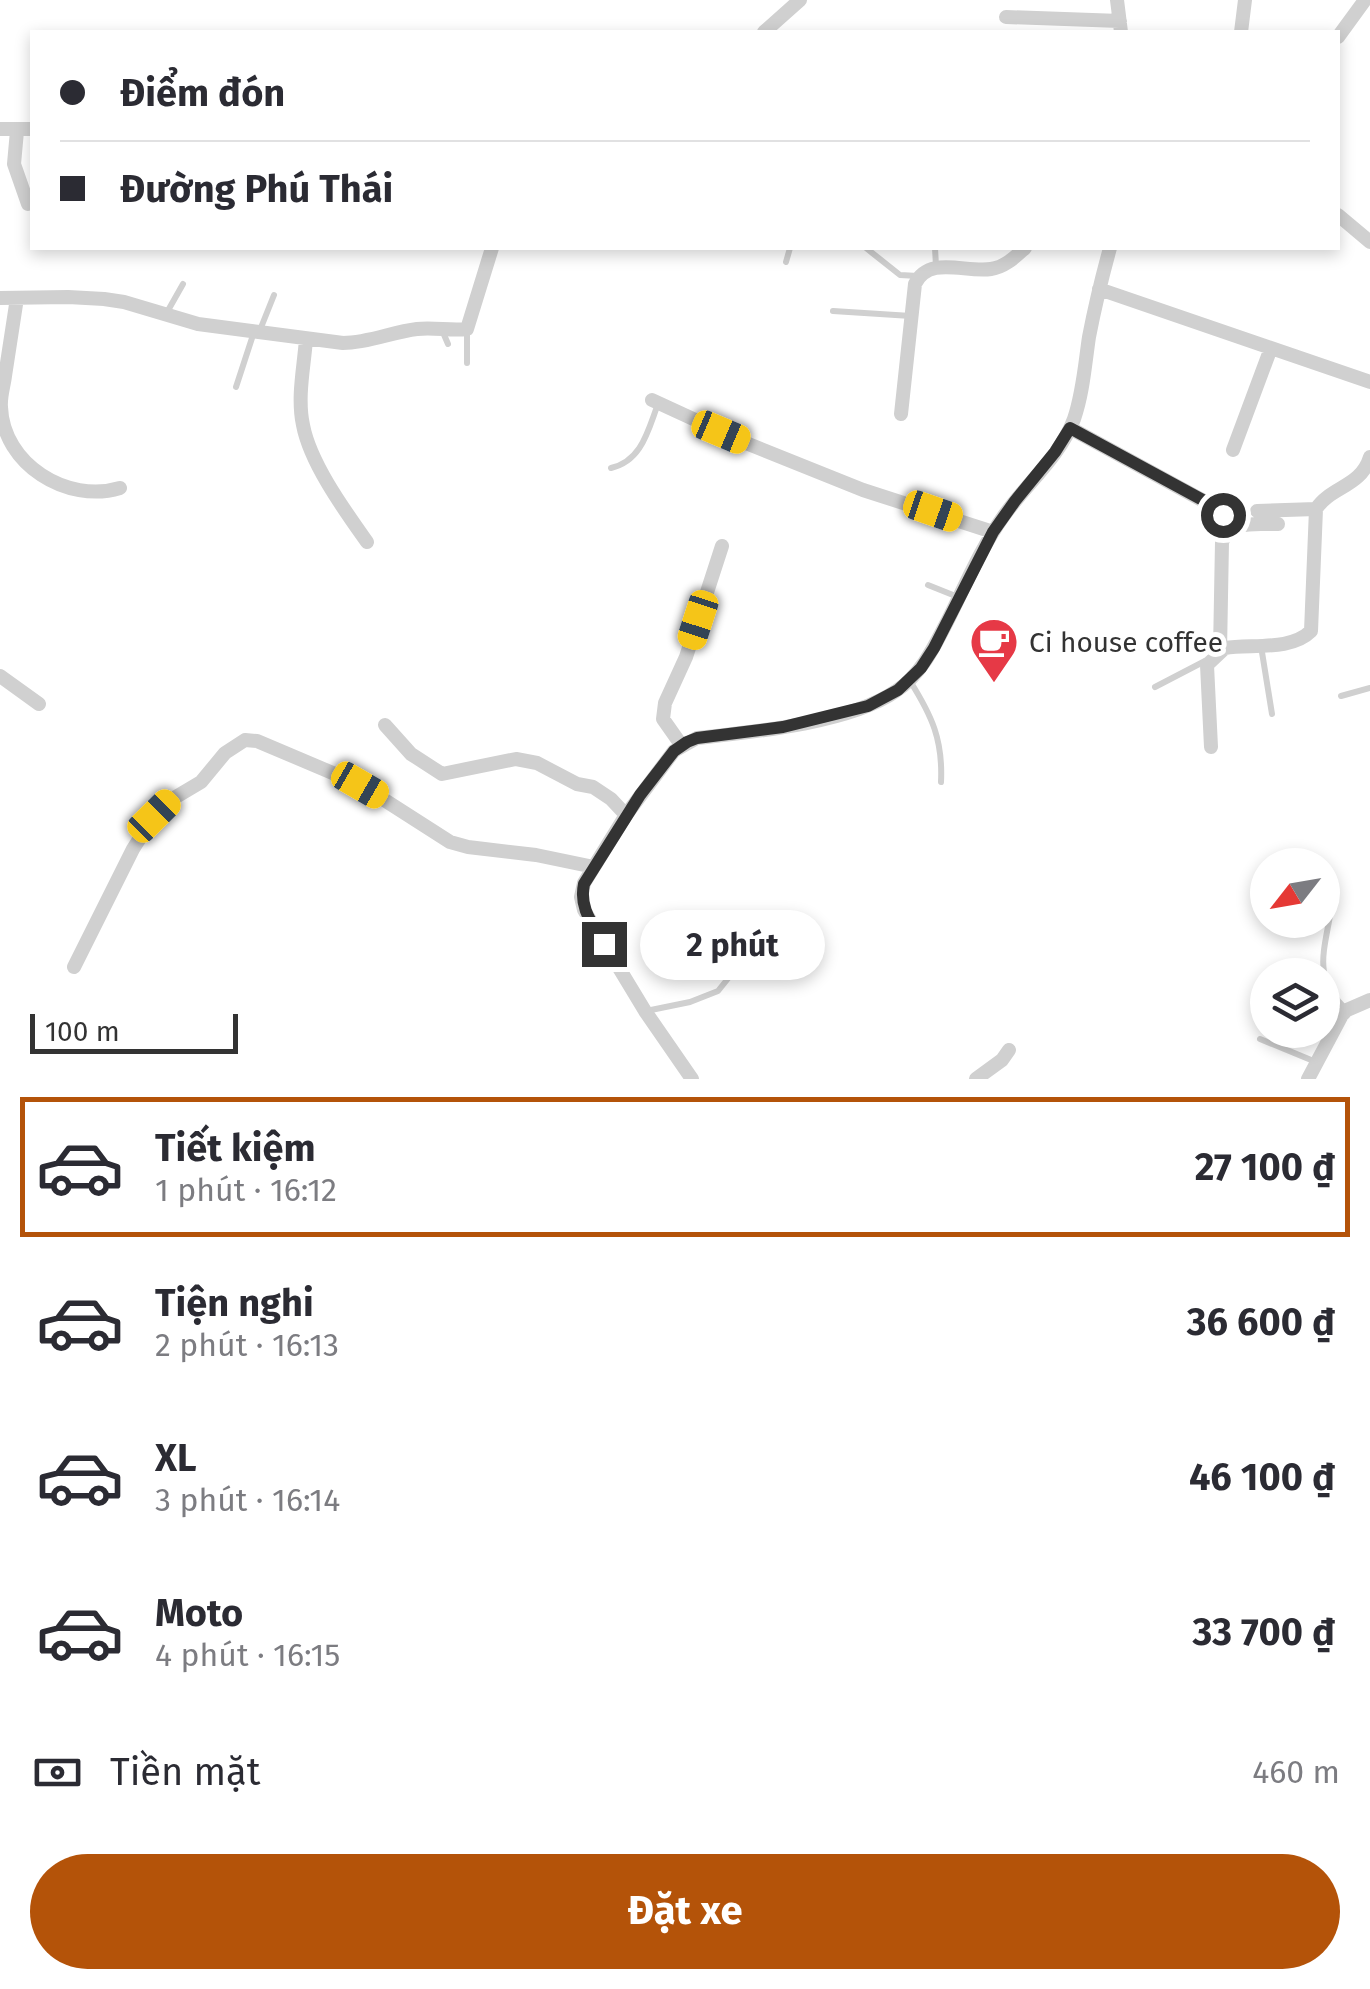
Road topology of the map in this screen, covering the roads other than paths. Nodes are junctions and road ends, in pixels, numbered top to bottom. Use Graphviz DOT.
graph roads {
  1 [pos="800,0"];
  2 [pos="1117,0"];
  3 [pos="1245,0"];
  4 [pos="1365,0"];
  5 [pos="1006,17"];
  6 [pos="1121,27"];
  7 [pos="766,30"];
  8 [pos="1241,30"];
  9 [pos="1340,34"];
  10 [pos="0,129"];
  11 [pos="25,130"];
  12 [pos="28,204"];
  13 [pos="1340,217"];
  14 [pos="1370,242"];
  15 [pos="491,250"];
  16 [pos="789,250"];
  17 [pos="869,250"];
  18 [pos="935,250"];
  19 [pos="1022,250"];
  20 [pos="1109,250"];
  21 [pos="786,262"];
  22 [pos="936,267"];
  23 [pos="919,276"];
  24 [pos="183,284"];
  25 [pos="1099,289"];
  26 [pos="274,295"];
  27 [pos="0,298"];
  28 [pos="18,298"];
  29 [pos="833,311"];
  30 [pos="166,315"];
  31 [pos="912,316"];
  32 [pos="468,328"];
  33 [pos="442,329"];
  34 [pos="256,332"];
  35 [pos="306,338"];
  36 [pos="448,344"];
  37 [pos="1271,348"];
  38 [pos="467,363"];
  39 [pos="1370,382"];
  40 [pos="236,387"];
  41 [pos="655,401"];
  42 [pos="901,414"];
  43 [pos="1070,428"];
  44 [pos="1233,450"];
  45 [pos="1370,457"];
  46 [pos="611,468"];
  47 [pos="120,488"];
  48 [pos="1316,509"];
  49 [pos="1257,511"];
  50 [pos="1278,524"];
  51 [pos="1230,529"];
  52 [pos="993,532"];
  53 [pos="368,542"];
  54 [pos="722,546"];
  55 [pos="928,585"];
  56 [pos="959,598"];
  57 [pos="1261,645"];
  58 [pos="1216,656"];
  59 [pos="0,676"];
  60 [pos="910,680"];
  61 [pos="1154,687"];
  62 [pos="1370,688"];
  63 [pos="1341,696"];
  64 [pos="39,704"];
  65 [pos="1272,714"];
  66 [pos="385,725"];
  67 [pos="682,746"];
  68 [pos="1211,747"];
  69 [pos="941,782"];
  70 [pos="626,815"];
  71 [pos="594,867"];
  72 [pos="1328,938"];
  73 [pos="768,939"];
  74 [pos="74,967"];
  75 [pos="1370,1000"];
  76 [pos="1340,1010"];
  77 [pos="645,1011"];
  78 [pos="1345,1012"];
  79 [pos="1280,1048"];
  80 [pos="1009,1050"];
  81 [pos="1317,1063"];
  82 [pos="692,1079"];
  83 [pos="976,1079"];
  84 [pos="1308,1079"];
  1 -- 7 [label="street"];
  2 -- 6 [label="street"];
  3 -- 8 [label="street"];
  4 -- 9 [label="street"];
  5 -- 6 [label="street"];
  10 -- 11 [label="street"];
  11 -- 12 [label="street"];
  13 -- 14 [label="street"];
  15 -- 32 [label="street"];
  16 -- 21 [label="lane"];
  17 -- 23 [label="lane"];
  18 -- 22 [label="lane"];
  19 -- 22 [label="street"];
  20 -- 25 [label="street"];
  22 -- 23 [label="street"];
  23 -- 31 [label="street"];
  24 -- 30 [label="lane"];
  25 -- 37 [label="street"];
  25 -- 43 [label="street"];
  26 -- 34 [label="lane"];
  27 -- 28 [label="street"];
  28 -- 30 [label="street"];
  28 -- 47 [label="street"];
  29 -- 31 [label="lane"];
  30 -- 34 [label="street"];
  31 -- 42 [label="street"];
  32 -- 33 [label="street"];
  32 -- 38 [label="lane"];
  33 -- 35 [label="street"];
  33 -- 36 [label="lane"];
  34 -- 35 [label="street"];
  34 -- 40 [label="lane"];
  35 -- 53 [label="street"];
  37 -- 39 [label="street"];
  37 -- 44 [label="street"];
  41 -- 46 [label="lane"];
  41 -- 52 [label="street"];
  43 -- 51 [label="street"];
  43 -- 52 [label="street"];
  45 -- 48 [label="street"];
  48 -- 49 [label="street"];
  48 -- 57 [label="street"];
  50 -- 51 [label="street"];
  51 -- 58 [label="street"];
  52 -- 56 [label="street"];
  54 -- 67 [label="street"];
  55 -- 56 [label="lane"];
  56 -- 60 [label="street"];
  57 -- 58 [label="street"];
  57 -- 65 [label="lane"];
  58 -- 61 [label="lane"];
  58 -- 68 [label="street"];
  59 -- 64 [label="street"];
  60 -- 67 [label="street"];
  60 -- 69 [label="lane"];
  62 -- 63 [label="lane"];
  66 -- 70 [label="street"];
  67 -- 70 [label="street"];
  70 -- 71 [label="street"];
  71 -- 74 [label="street"];
  71 -- 77 [label="street"];
  72 -- 78 [label="lane"];
  73 -- 77 [label="lane"];
  75 -- 78 [label="street"];
  76 -- 78 [label="lane"];
  77 -- 82 [label="street"];
  78 -- 81 [label="street"];
  79 -- 81 [label="lane"];
  80 -- 83 [label="street"];
  81 -- 84 [label="street"];
}
